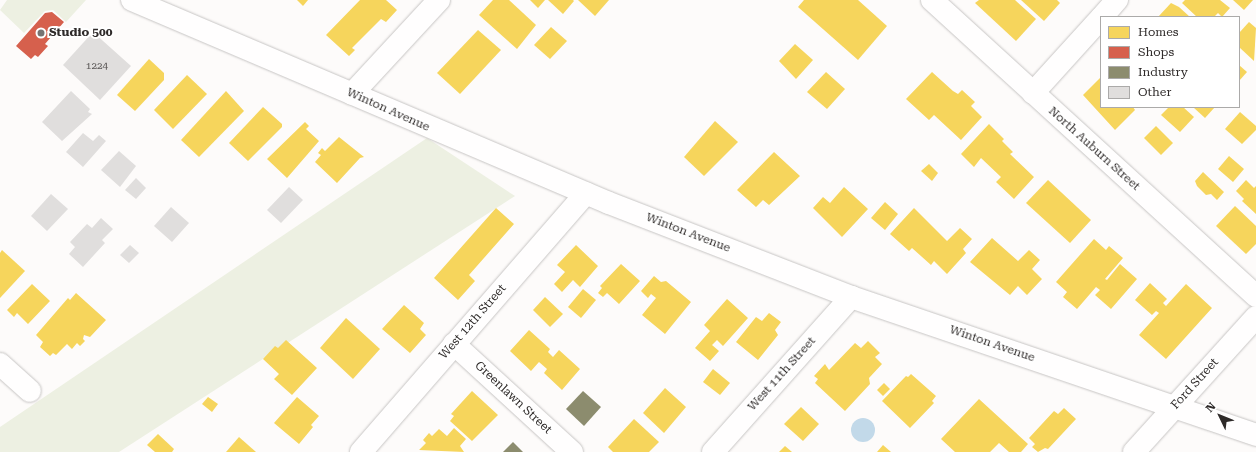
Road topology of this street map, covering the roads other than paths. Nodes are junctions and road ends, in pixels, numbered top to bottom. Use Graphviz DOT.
graph roads {
  1 [pos="132,0"];
  2 [pos="439,0"];
  3 [pos="932,0"];
  4 [pos="1117,0"];
  5 [pos="1102,16"];
  6 [pos="1100,18"];
  7 [pos="1033,93"];
  8 [pos="352,94"];
  9 [pos="586,193"];
  10 [pos="1256,296"];
  11 [pos="851,297"];
  12 [pos="1256,317"];
  13 [pos="454,344"];
  14 [pos="0,364"];
  15 [pos="30,391"];
  16 [pos="1175,406"];
  17 [pos="1256,435"];
  18 [pos="361,452"];
  19 [pos="572,452"];
  20 [pos="713,452"];
  21 [pos="1134,452"];
  1 -- 8 [label="street, Winton Avenue"];
  2 -- 8 [label="street"];
  3 -- 7 [label="street, North Auburn Street"];
  4 -- 5 [label="street"];
  6 -- 7 [label="street"];
  7 -- 10 [label="street, North Auburn Street"];
  8 -- 9 [label="street, Winton Avenue"];
  9 -- 11 [label="street, Winton Avenue"];
  9 -- 13 [label="street, West 12th Street"];
  11 -- 16 [label="street, Winton Avenue"];
  11 -- 20 [label="street, West 11th Street"];
  12 -- 16 [label="street, Ford Street"];
  13 -- 18 [label="street, West 12th Street"];
  13 -- 19 [label="street, Greenlawn Street"];
  14 -- 15 [label="street"];
  16 -- 17 [label="street, Winton Avenue"];
  16 -- 21 [label="street, Ford Street"];
}
